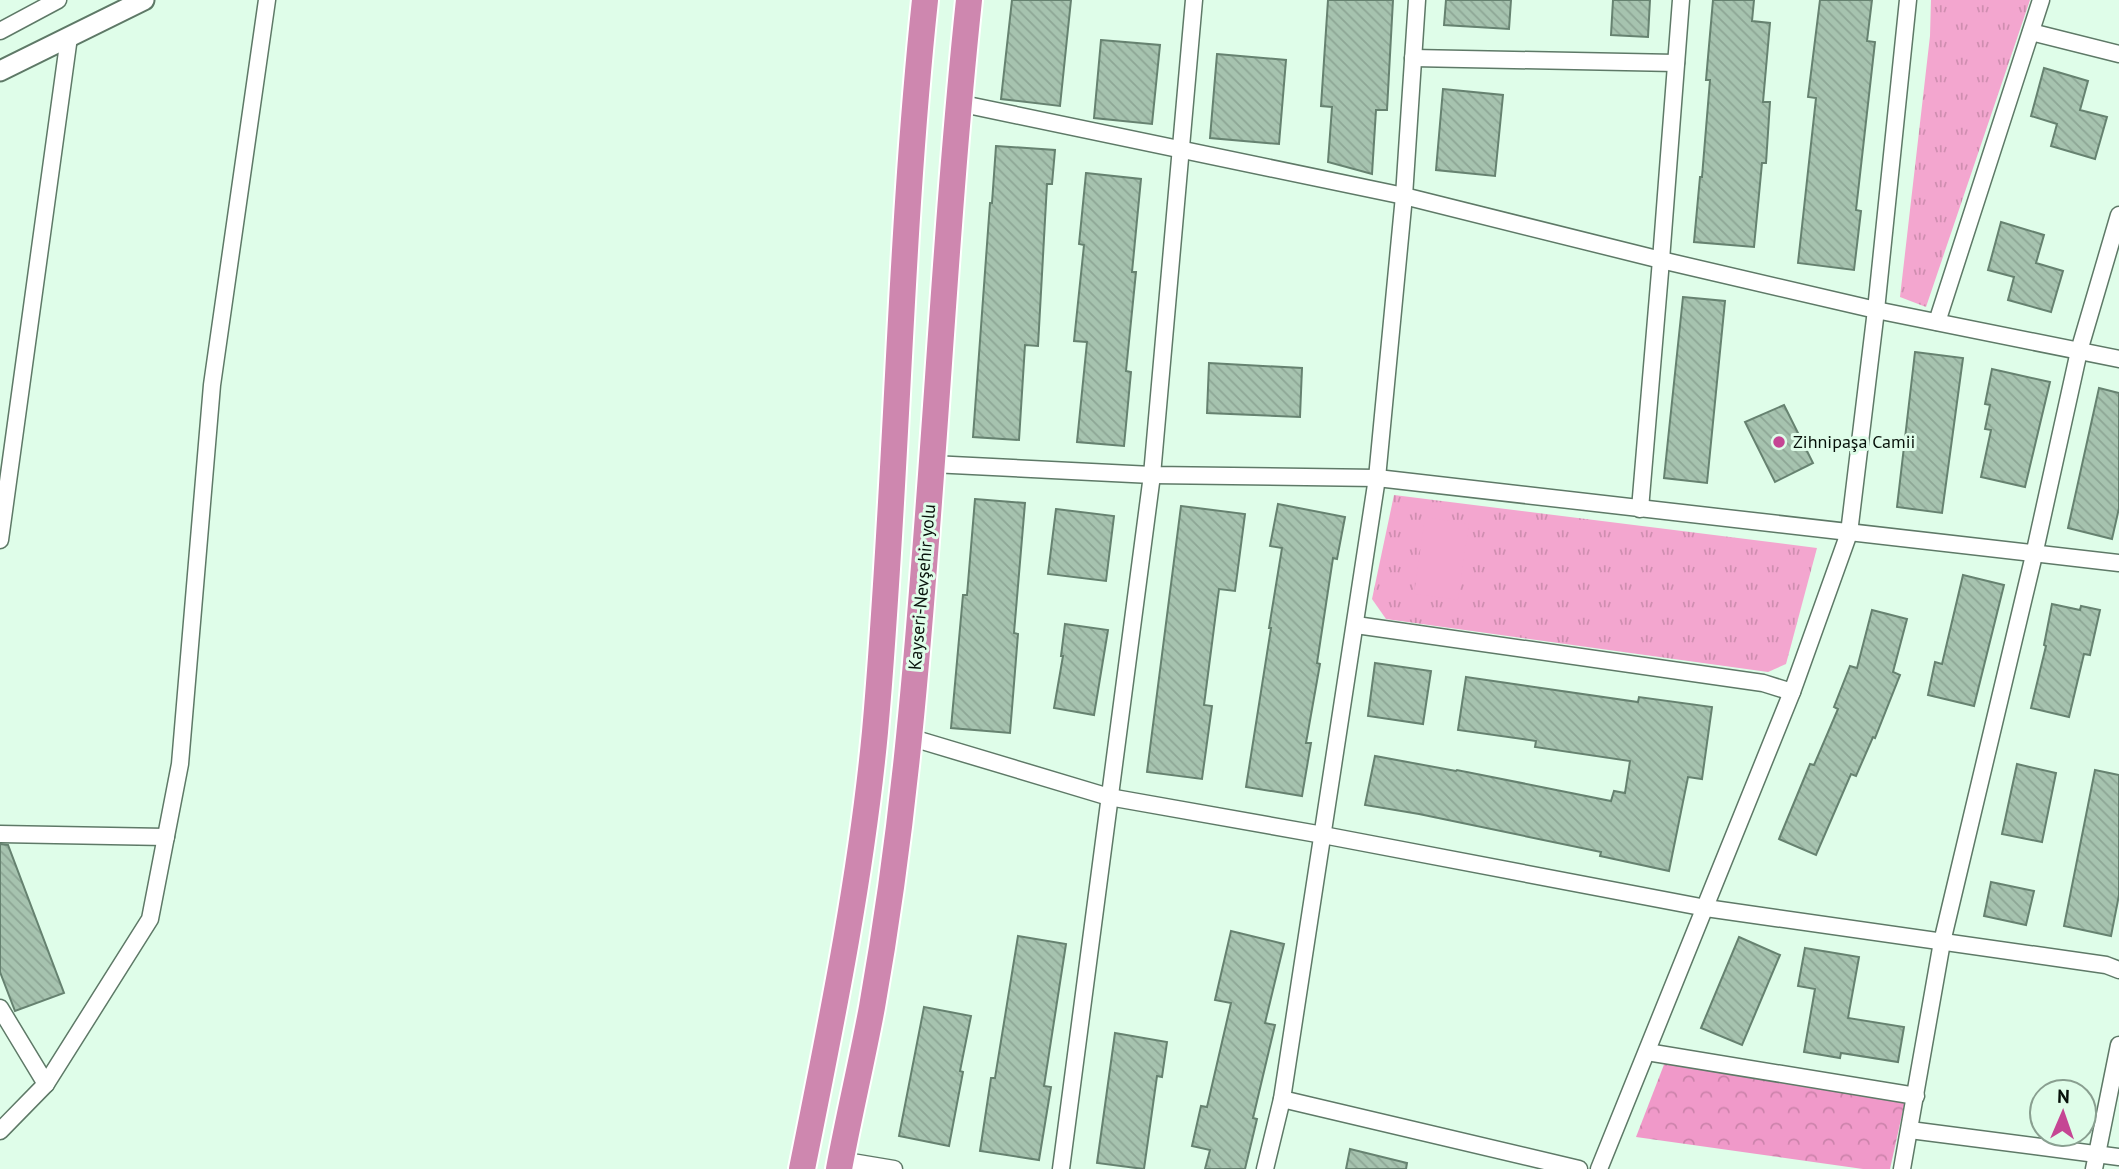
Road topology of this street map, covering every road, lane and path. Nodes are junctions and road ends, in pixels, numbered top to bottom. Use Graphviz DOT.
graph roads {
  1 [pos="58,0"];
  2 [pos="145,0"];
  3 [pos="267,0"];
  4 [pos="925,0"];
  5 [pos="970,0"];
  6 [pos="1194,0"];
  7 [pos="1417,0"];
  8 [pos="1681,0"];
  9 [pos="1908,0"];
  10 [pos="2041,0"];
  11 [pos="0,31"];
  12 [pos="2031,32"];
  13 [pos="69,37"];
  14 [pos="2119,54"];
  15 [pos="1413,58"];
  16 [pos="1676,63"];
  17 [pos="0,71"];
  18 [pos="958,103"];
  19 [pos="1180,150"];
  20 [pos="1404,196"];
  21 [pos="2119,215"];
  22 [pos="1661,260"];
  23 [pos="1876,310"];
  24 [pos="1937,322"];
  25 [pos="2080,351"];
  26 [pos="2119,359"];
  27 [pos="932,464"];
  28 [pos="1152,475"];
  29 [pos="1377,478"];
  30 [pos="1640,509"];
  31 [pos="1849,533"];
  32 [pos="0,540"];
  33 [pos="2034,555"];
  34 [pos="2119,564"];
  35 [pos="1356,625"];
  36 [pos="1793,692"];
  37 [pos="909,737"];
  38 [pos="1109,797"];
  39 [pos="0,834"];
  40 [pos="1322,835"];
  41 [pos="166,837"];
  42 [pos="1706,908"];
  43 [pos="1942,942"];
  44 [pos="2119,970"];
  45 [pos="0,1008"];
  46 [pos="2119,1045"];
  47 [pos="1647,1052"];
  48 [pos="46,1084"];
  49 [pos="1916,1096"];
  50 [pos="1282,1099"];
  51 [pos="1910,1130"];
  52 [pos="0,1131"];
  53 [pos="2119,1157"];
  54 [pos="2095,1162"];
  55 [pos="839,1165"];
  56 [pos="802,1169"];
  57 [pos="894,1169"];
  58 [pos="1061,1169"];
  59 [pos="1265,1169"];
  60 [pos="1578,1169"];
  61 [pos="1599,1169"];
  62 [pos="1902,1169"];
  1 -- 11 [label="street"];
  2 -- 13 [label="street"];
  3 -- 41 [label="street"];
  4 -- 56 [label="highway, Kayseri-Nevşehir yolu"];
  5 -- 18 [label="highway, Kayseri-Nevşehir yolu"];
  6 -- 19 [label="street"];
  7 -- 15 [label="street"];
  8 -- 16 [label="street"];
  9 -- 23 [label="street"];
  10 -- 12 [label="street"];
  12 -- 14 [label="street"];
  12 -- 24 [label="street"];
  13 -- 17 [label="street"];
  13 -- 32 [label="street"];
  15 -- 16 [label="street"];
  15 -- 20 [label="street"];
  16 -- 22 [label="street"];
  18 -- 19 [label="street"];
  18 -- 27 [label="highway, Kayseri-Nevşehir yolu"];
  19 -- 20 [label="street"];
  19 -- 28 [label="street"];
  20 -- 22 [label="street"];
  20 -- 29 [label="street"];
  21 -- 25 [label="street"];
  22 -- 23 [label="street"];
  22 -- 30 [label="street"];
  23 -- 24 [label="street"];
  23 -- 31 [label="street"];
  24 -- 25 [label="street"];
  25 -- 26 [label="street"];
  25 -- 33 [label="street"];
  27 -- 28 [label="street"];
  27 -- 37 [label="highway, Kayseri-Nevşehir yolu"];
  28 -- 29 [label="street"];
  28 -- 38 [label="street"];
  29 -- 30 [label="street"];
  29 -- 35 [label="street"];
  30 -- 31 [label="street"];
  31 -- 33 [label="street"];
  31 -- 36 [label="street"];
  33 -- 34 [label="street"];
  33 -- 43 [label="street"];
  35 -- 36 [label="street"];
  35 -- 40 [label="street"];
  36 -- 42 [label="street"];
  37 -- 38 [label="street"];
  37 -- 55 [label="highway, Kayseri-Nevşehir yolu"];
  38 -- 40 [label="street"];
  38 -- 58 [label="street"];
  39 -- 41 [label="street"];
  40 -- 42 [label="street"];
  40 -- 50 [label="street"];
  41 -- 48 [label="street"];
  42 -- 43 [label="street"];
  42 -- 47 [label="street"];
  43 -- 44 [label="street"];
  43 -- 49 [label="street"];
  45 -- 48 [label="street"];
  46 -- 54 [label="street"];
  47 -- 49 [label="street"];
  47 -- 61 [label="street"];
  48 -- 52 [label="street"];
  49 -- 51 [label="street"];
  50 -- 59 [label="street"];
  50 -- 60 [label="street"];
  51 -- 54 [label="street"];
  51 -- 62 [label="street"];
  53 -- 54 [label="street"];
  55 -- 57 [label="street"];
}
